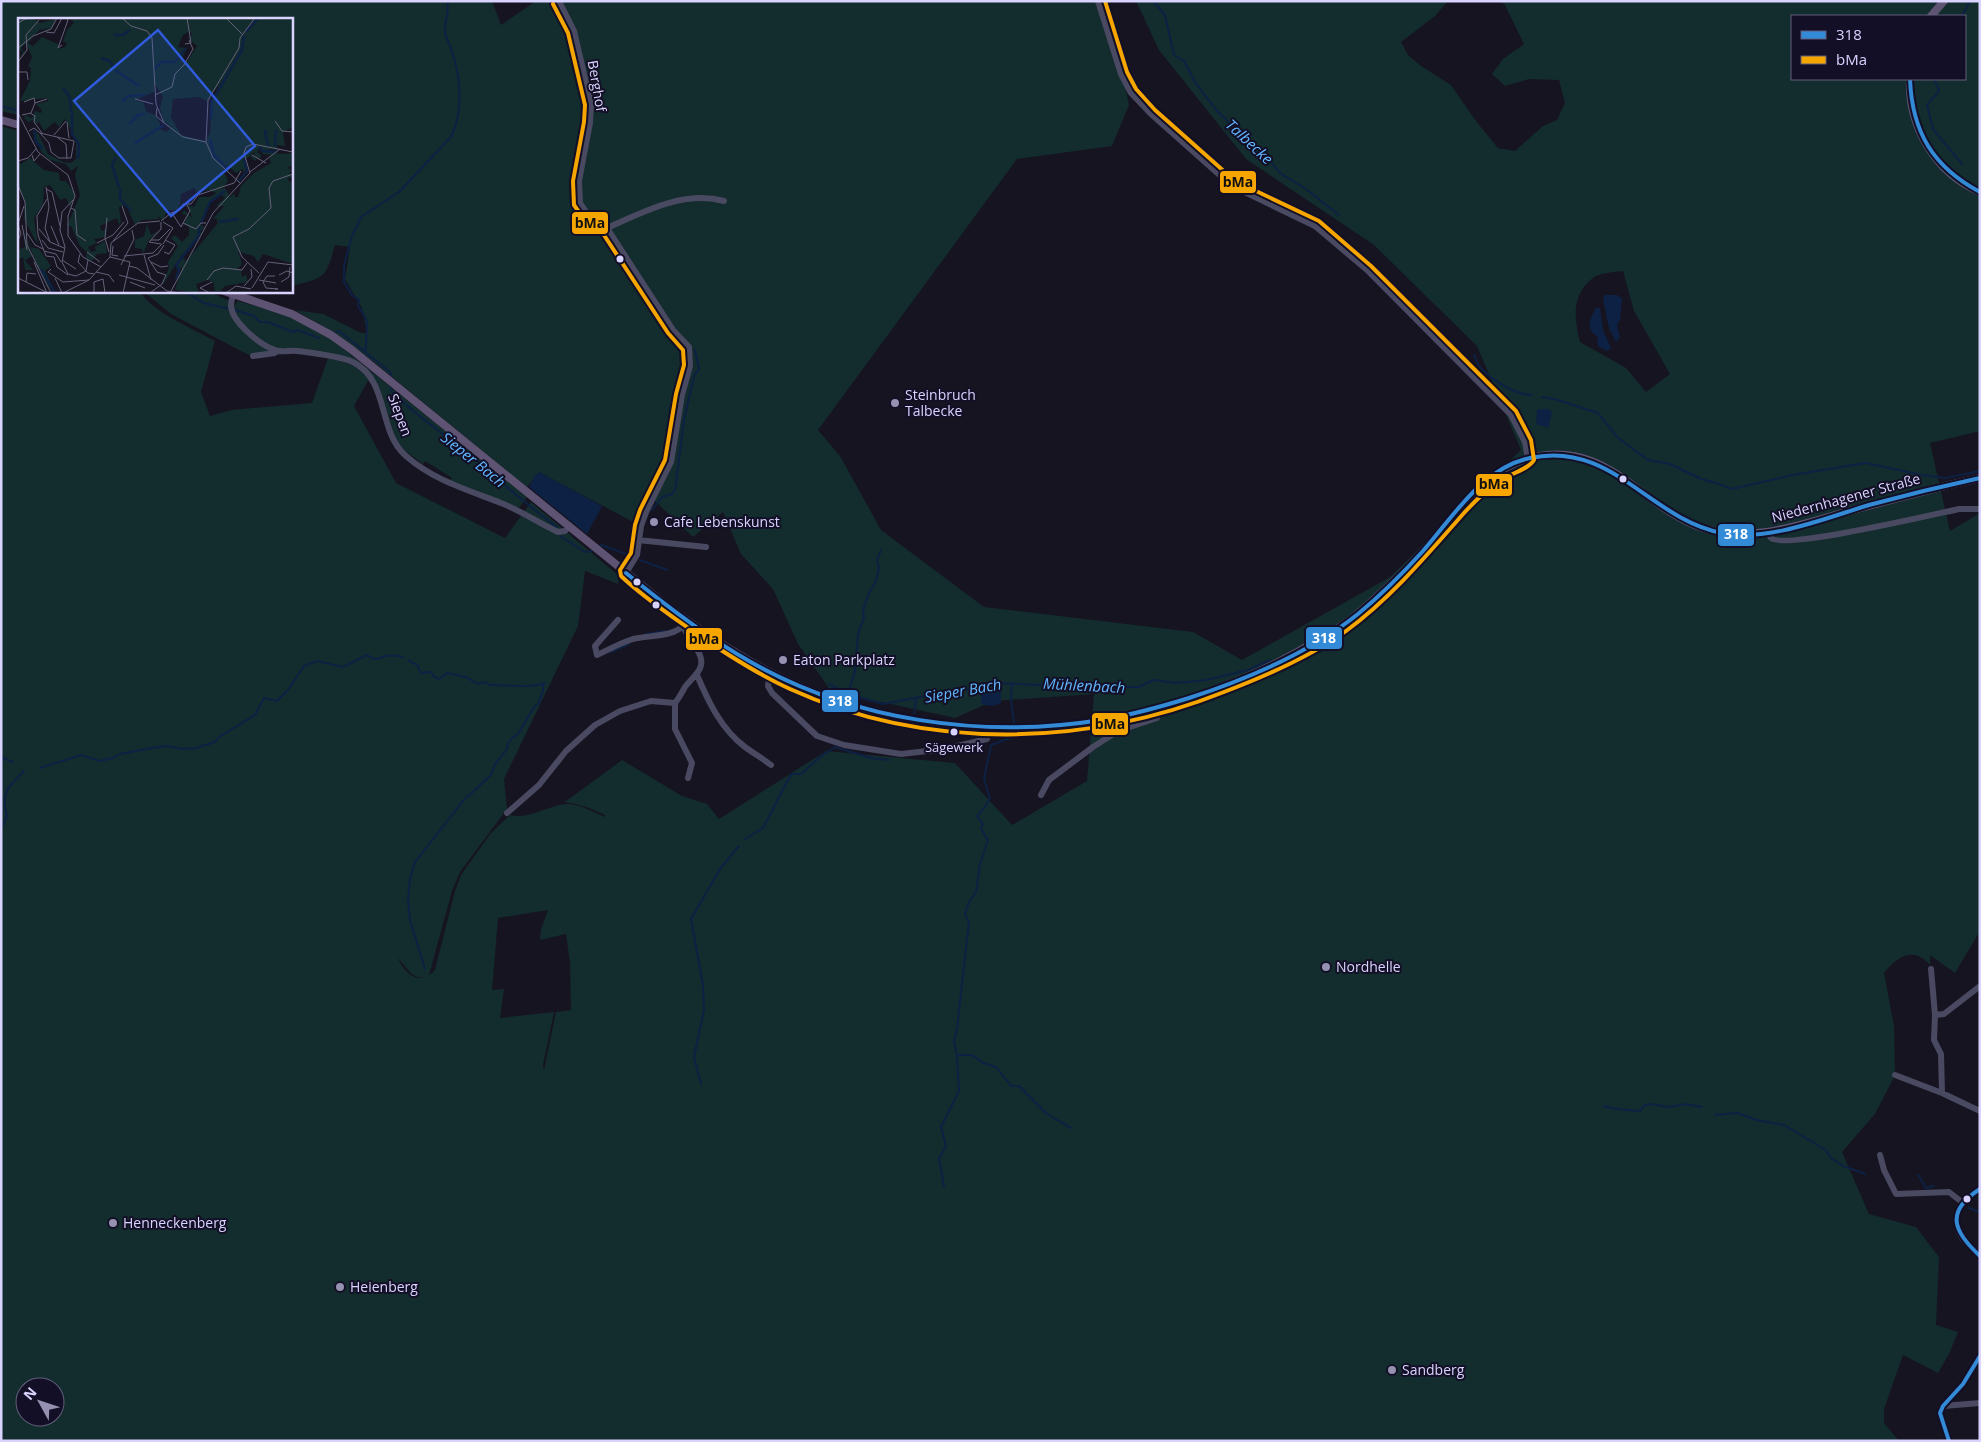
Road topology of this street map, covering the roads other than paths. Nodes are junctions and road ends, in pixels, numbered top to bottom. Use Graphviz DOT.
graph roads {
  1 [pos="559,1"];
  2 [pos="1098,1"];
  3 [pos="1944,1"];
  4 [pos="1932,15"];
  5 [pos="1910,80"];
  6 [pos="1,120"];
  7 [pos="18,125"];
  8 [pos="1980,192"];
  9 [pos="724,201"];
  10 [pos="607,228"];
  11 [pos="226,292"];
  12 [pos="233,295"];
  13 [pos="276,351"];
  14 [pos="253,356"];
  15 [pos="1528,458"];
  16 [pos="1980,478"];
  17 [pos="1980,510"];
  18 [pos="570,526"];
  19 [pos="1769,531"];
  20 [pos="638,540"];
  21 [pos="706,546"];
  22 [pos="626,573"];
  23 [pos="618,620"];
  24 [pos="685,624"];
  25 [pos="770,672"];
  26 [pos="697,675"];
  27 [pos="675,703"];
  28 [pos="1160,708"];
  29 [pos="989,728"];
  30 [pos="771,765"];
  31 [pos="688,778"];
  32 [pos="1041,794"];
  33 [pos="507,813"];
  34 [pos="1931,968"];
  35 [pos="1980,986"];
  36 [pos="1935,1015"];
  37 [pos="1895,1075"];
  38 [pos="1942,1093"];
  39 [pos="1980,1111"];
  40 [pos="1880,1155"];
  41 [pos="1980,1189"];
  42 [pos="1963,1203"];
  43 [pos="1980,1256"];
  44 [pos="1980,1356"];
  45 [pos="1980,1403"];
  46 [pos="1943,1406"];
  47 [pos="1949,1441"];
  1 -- 10 [label="street, Berghof"];
  2 -- 15 [label="street"];
  3 -- 4 [label="main road"];
  5 -- 8 [label="main road"];
  6 -- 7 [label="main road"];
  9 -- 10 [label="street"];
  10 -- 20 [label="street, Berghof"];
  11 -- 12 [label="main road"];
  12 -- 13 [label="street"];
  12 -- 18 [label="main road"];
  13 -- 14 [label="street"];
  13 -- 18 [label="street, Siepen"];
  15 -- 19 [label="main road, Niedernhagener Straße"];
  15 -- 28 [label="main road"];
  16 -- 19 [label="main road, Niedernhagener Straße"];
  17 -- 19 [label="street"];
  18 -- 22 [label="main road"];
  20 -- 21 [label="street"];
  20 -- 22 [label="street"];
  22 -- 24 [label="main road"];
  23 -- 24 [label="street"];
  24 -- 25 [label="main road"];
  24 -- 26 [label="street"];
  25 -- 29 [label="main road"];
  25 -- 29 [label="street"];
  26 -- 27 [label="street"];
  26 -- 30 [label="street"];
  27 -- 31 [label="street"];
  27 -- 33 [label="street"];
  28 -- 29 [label="main road"];
  28 -- 32 [label="street"];
  34 -- 36 [label="street"];
  35 -- 36 [label="street"];
  36 -- 38 [label="street"];
  37 -- 38 [label="street"];
  38 -- 39 [label="street"];
  40 -- 42 [label="street"];
  41 -- 42 [label="street"];
  42 -- 43 [label="street"];
  44 -- 46 [label="street"];
  45 -- 46 [label="street"];
  46 -- 47 [label="street"];
}
